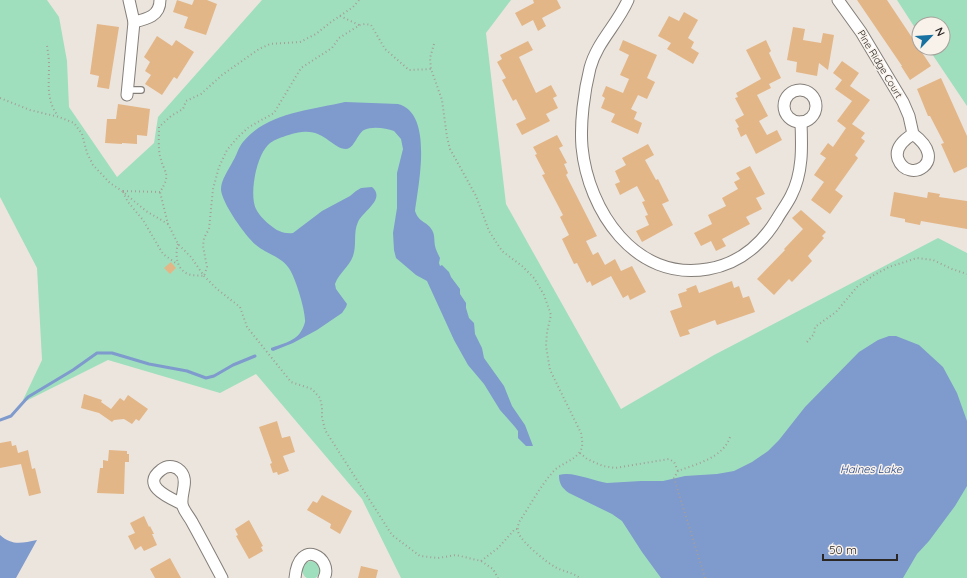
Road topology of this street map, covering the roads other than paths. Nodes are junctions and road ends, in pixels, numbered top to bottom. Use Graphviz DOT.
graph roads {
  1 [pos="129,0"];
  2 [pos="160,0"];
  3 [pos="628,0"];
  4 [pos="838,0"];
  5 [pos="134,22"];
  6 [pos="141,90"];
  7 [pos="127,93"];
  8 [pos="801,122"];
  9 [pos="913,134"];
  10 [pos="182,504"];
  11 [pos="222,578"];
  12 [pos="296,578"];
  13 [pos="324,578"];
  1 -- 5 [label="street"];
  2 -- 5 [label="street"];
  3 -- 8 [label="street"];
  4 -- 9 [label="street, Pine Ridge Court"];
  5 -- 7 [label="street"];
  6 -- 7 [label="lane"];
  10 -- 11 [label="street"];
  12 -- 13 [label="street"];
}
